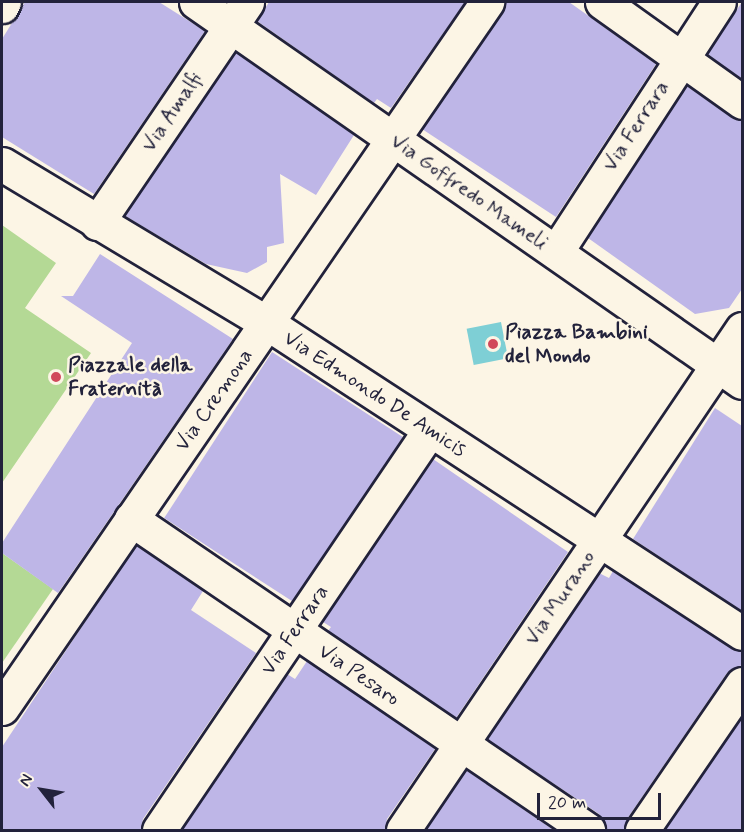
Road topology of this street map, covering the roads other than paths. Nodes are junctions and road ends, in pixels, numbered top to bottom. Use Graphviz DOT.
graph roads {
  1 [pos="4,2"];
  2 [pos="196,2"];
  3 [pos="487,2"];
  4 [pos="602,2"];
  5 [pos="719,2"];
  6 [pos="2,6"];
  7 [pos="239,14"];
  8 [pos="680,57"];
  9 [pos="742,102"];
  10 [pos="393,138"];
  11 [pos="2,164"];
  12 [pos="97,223"];
  13 [pos="556,252"];
  14 [pos="267,322"];
  15 [pos="742,329"];
  16 [pos="730,374"];
  17 [pos="430,430"];
  18 [pos="131,519"];
  19 [pos="599,540"];
  20 [pos="294,630"];
  21 [pos="742,633"];
  22 [pos="742,684"];
  23 [pos="2,708"];
  24 [pos="461,744"];
  25 [pos="159,831"];
  26 [pos="403,831"];
  27 [pos="588,831"];
  28 [pos="642,831"];
  1 -- 6 [label="street"];
  2 -- 7 [label="street, Via Goffredo Mameli"];
  3 -- 10 [label="street, Via Cremona"];
  4 -- 8 [label="street"];
  5 -- 8 [label="street, Via Ferrara"];
  7 -- 10 [label="street, Via Goffredo Mameli"];
  7 -- 12 [label="street, Via Amalfi"];
  8 -- 9 [label="street"];
  8 -- 13 [label="street, Via Ferrara"];
  10 -- 13 [label="street, Via Goffredo Mameli"];
  10 -- 14 [label="street, Via Cremona"];
  11 -- 12 [label="street, Via Edmondo De Amicis"];
  12 -- 14 [label="street, Via Edmondo De Amicis"];
  13 -- 16 [label="street, Via Goffredo Mameli"];
  14 -- 17 [label="street, Via Edmondo De Amicis"];
  14 -- 18 [label="street, Via Cremona"];
  15 -- 16 [label="street, Via Murano"];
  16 -- 19 [label="street, Via Murano"];
  17 -- 19 [label="street, Via Edmondo De Amicis"];
  17 -- 20 [label="street, Via Ferrara"];
  18 -- 20 [label="street, Via Pesaro"];
  18 -- 23 [label="street, Via Cremona"];
  19 -- 21 [label="street, Via Edmondo De Amicis"];
  19 -- 24 [label="street, Via Murano"];
  20 -- 24 [label="street, Via Pesaro"];
  20 -- 25 [label="street, Via Ferrara"];
  22 -- 28 [label="street"];
  24 -- 26 [label="street, Via Murano"];
  24 -- 27 [label="street, Via Pesaro"];
}
